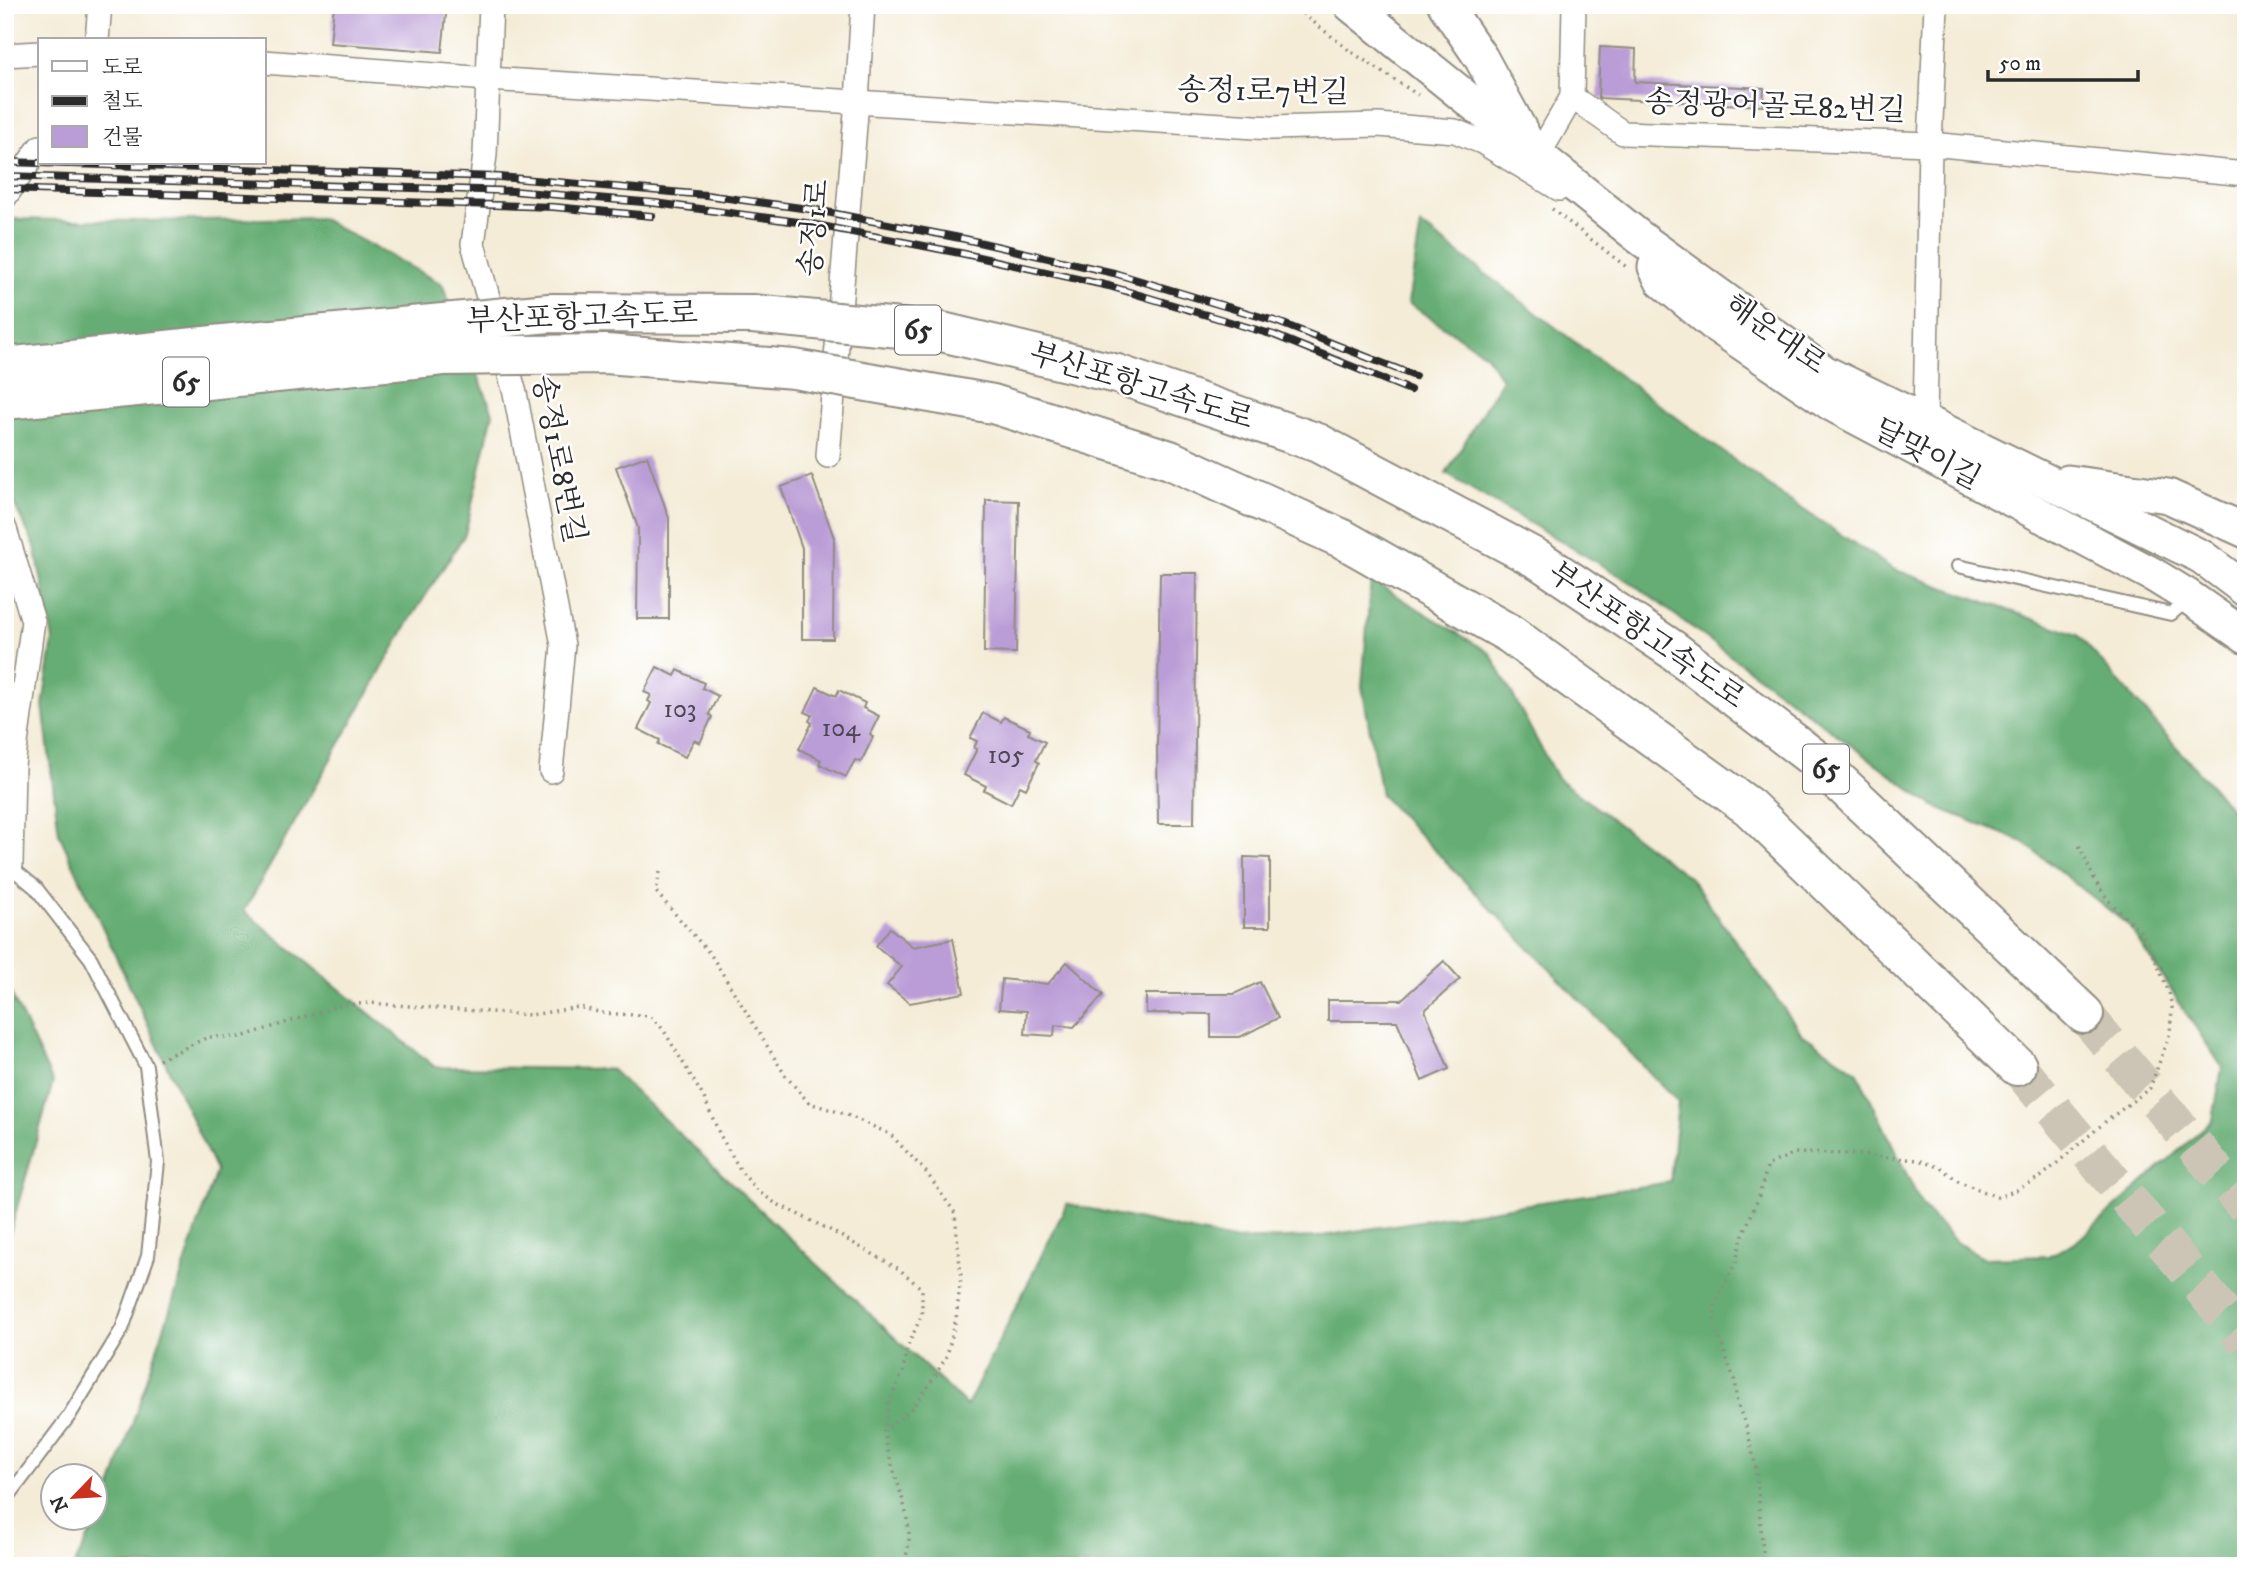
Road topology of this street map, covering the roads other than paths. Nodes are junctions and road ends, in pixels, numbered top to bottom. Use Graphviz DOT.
graph roads {
  1 [pos="100,5"];
  2 [pos="491,5"];
  3 [pos="863,5"];
  4 [pos="1351,5"];
  5 [pos="1445,5"];
  6 [pos="1574,5"];
  7 [pos="1936,5"];
  8 [pos="97,38"];
  9 [pos="38,53"];
  10 [pos="5,55"];
  11 [pos="266,62"];
  12 [pos="488,79"];
  13 [pos="1572,97"];
  14 [pos="858,101"];
  15 [pos="1930,144"];
  16 [pos="38,150"];
  17 [pos="1535,154"];
  18 [pos="2246,174"];
  19 [pos="5,197"];
  20 [pos="1639,237"];
  21 [pos="255,358"];
  22 [pos="5,367"];
  23 [pos="114,372"];
  24 [pos="5,400"];
  25 [pos="1925,422"];
  26 [pos="828,456"];
  27 [pos="2038,477"];
  28 [pos="5,529"];
  29 [pos="2246,531"];
  30 [pos="1958,566"];
  31 [pos="2246,590"];
  32 [pos="2186,595"];
  33 [pos="2246,637"];
  34 [pos="551,771"];
  35 [pos="8,865"];
  36 [pos="2084,1014"];
  37 [pos="2017,1066"];
  38 [pos="5,1501"];
  1 -- 8 [label="street"];
  2 -- 12 [label="street, 송정1로8번길"];
  3 -- 14 [label="street, 송정1로"];
  4 -- 17 [label="main road, 해운대로"];
  5 -- 17 [label="main road"];
  6 -- 13 [label="street"];
  7 -- 15 [label="street"];
  9 -- 10 [label="street"];
  11 -- 12 [label="street"];
  12 -- 14 [label="street"];
  12 -- 34 [label="street, 송정1로8번길"];
  13 -- 15 [label="street, 송정광어골로82번길"];
  13 -- 17 [label="street"];
  14 -- 20 [label="street, 송정1로7번길"];
  14 -- 26 [label="street, 송정1로"];
  15 -- 18 [label="street, 송정광어골로82번길"];
  15 -- 25 [label="street, 송정광어골로82번길"];
  16 -- 19 [label="street"];
  17 -- 20 [label="main road, 해운대로"];
  20 -- 25 [label="main road, 해운대로"];
  20 -- 32 [label="main road, 달맞이길"];
  21 -- 23 [label="highway, 부산포항고속도로 / 65"];
  21 -- 36 [label="highway, 부산포항고속도로 / 65, bridge"];
  21 -- 37 [label="highway, 부산포항고속도로 / 65, bridge"];
  22 -- 23 [label="highway, 부산포항고속도로 / 65"];
  23 -- 24 [label="highway, 부산포항고속도로 / 65"];
  25 -- 27 [label="main road, 해운대로"];
  27 -- 29 [label="main road"];
  27 -- 31 [label="main road, 해운대로"];
  28 -- 35 [label="street"];
  30 -- 32 [label="lane"];
  32 -- 33 [label="main road, 달맞이길"];
  35 -- 38 [label="lane"];
}
